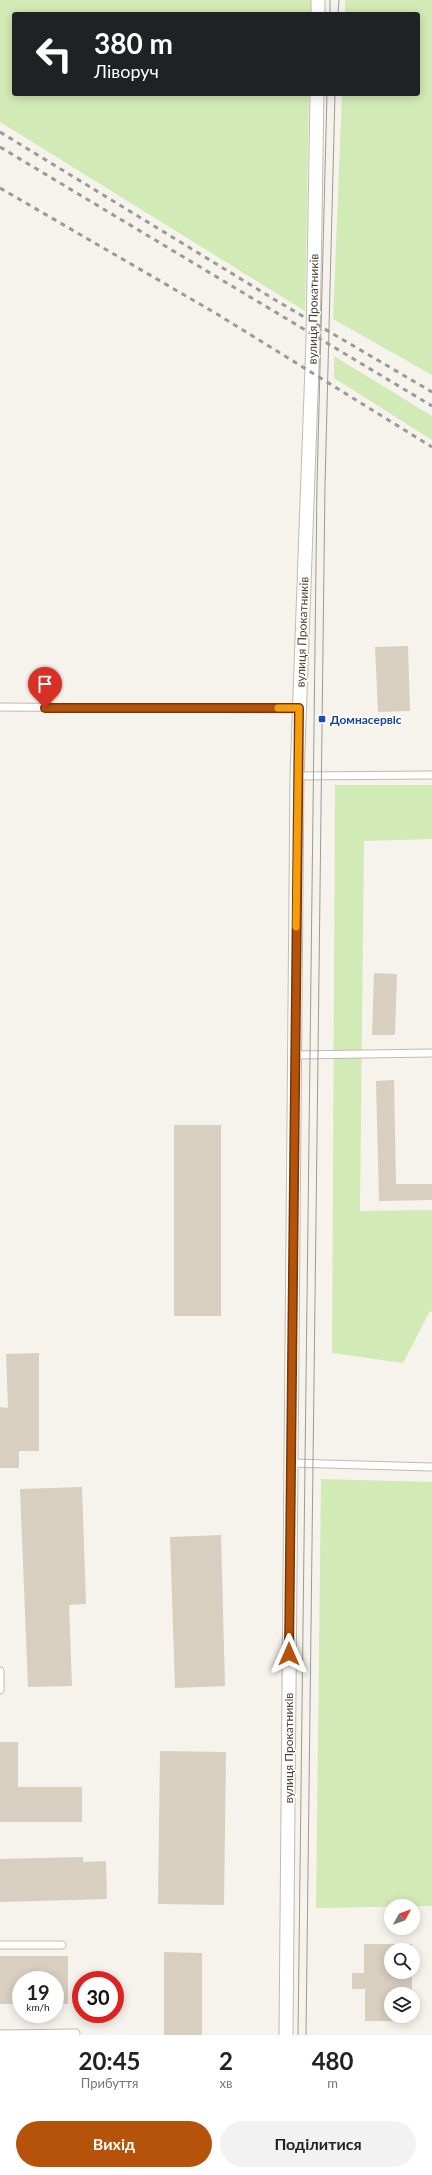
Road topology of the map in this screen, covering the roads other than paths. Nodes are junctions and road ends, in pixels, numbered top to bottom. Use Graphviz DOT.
graph roads {
  1 [pos="318,0"];
  2 [pos="318,12"];
  3 [pos="317,96"];
  4 [pos="0,707"];
  5 [pos="299,708"];
  6 [pos="432,775"];
  7 [pos="297,776"];
  8 [pos="432,1053"];
  9 [pos="295,1055"];
  10 [pos="291,1463"];
  11 [pos="432,1467"];
  12 [pos="0,1671"];
  13 [pos="0,1690"];
  14 [pos="0,1945"];
  15 [pos="62,1945"];
  16 [pos="76,2033"];
  17 [pos="0,2034"];
  18 [pos="286,2035"];
  1 -- 2 [label="street"];
  3 -- 5 [label="street, вулиця Прокатників"];
  4 -- 5 [label="lane"];
  5 -- 7 [label="street, вулиця Прокатників"];
  6 -- 7 [label="lane"];
  7 -- 9 [label="street, вулиця Прокатників"];
  8 -- 9 [label="lane"];
  9 -- 10 [label="street, вулиця Прокатників"];
  10 -- 11 [label="lane"];
  10 -- 18 [label="street, вулиця Прокатників"];
  12 -- 13 [label="lane"];
  14 -- 15 [label="lane"];
  16 -- 17 [label="lane"];
}
